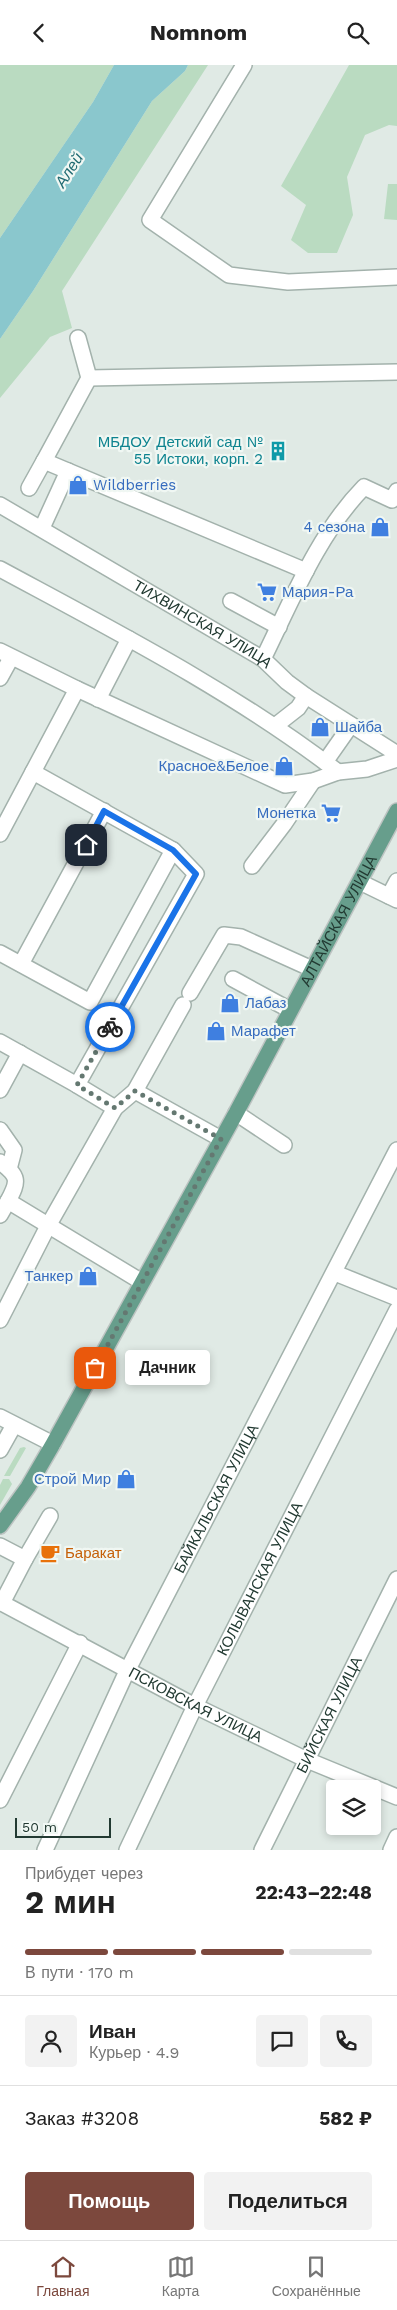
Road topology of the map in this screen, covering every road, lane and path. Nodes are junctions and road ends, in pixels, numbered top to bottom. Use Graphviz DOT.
graph roads {
  1 [pos="244,65"];
  2 [pos="397,277"];
  3 [pos="78,338"];
  4 [pos="397,372"];
  5 [pos="89,378"];
  6 [pos="44,461"];
  7 [pos="68,471"];
  8 [pos="29,488"];
  9 [pos="395,498"];
  10 [pos="0,505"];
  11 [pos="42,528"];
  12 [pos="0,569"];
  13 [pos="306,571"];
  14 [pos="231,601"];
  15 [pos="279,627"];
  16 [pos="129,639"];
  17 [pos="5,654"];
  18 [pos="263,659"];
  19 [pos="0,678"];
  20 [pos="77,689"];
  21 [pos="306,696"];
  22 [pos="98,699"];
  23 [pos="351,725"];
  24 [pos="275,726"];
  25 [pos="397,754"];
  26 [pos="397,759"];
  27 [pos="325,762"];
  28 [pos="33,772"];
  29 [pos="338,772"];
  30 [pos="313,781"];
  31 [pos="104,811"];
  32 [pos="397,811"];
  33 [pos="0,834"];
  34 [pos="173,850"];
  35 [pos="252,867"];
  36 [pos="397,881"];
  37 [pos="360,882"];
  38 [pos="393,898"];
  39 [pos="0,953"];
  40 [pos="21,964"];
  41 [pos="312,969"];
  42 [pos="233,979"];
  43 [pos="290,1010"];
  44 [pos="0,1042"];
  45 [pos="20,1053"];
  46 [pos="77,1085"];
  47 [pos="0,1090"];
  48 [pos="135,1091"];
  49 [pos="115,1108"];
  50 [pos="236,1113"];
  51 [pos="0,1131"];
  52 [pos="221,1139"];
  53 [pos="284,1145"];
  54 [pos="397,1150"];
  55 [pos="5,1165"];
  56 [pos="8,1201"];
  57 [pos="0,1215"];
  58 [pos="48,1226"];
  59 [pos="335,1273"];
  60 [pos="142,1282"];
  61 [pos="397,1298"];
  62 [pos="397,1310"];
  63 [pos="0,1320"];
  64 [pos="0,1417"];
  65 [pos="14,1425"];
  66 [pos="53,1445"];
  67 [pos="0,1450"];
  68 [pos="50,1516"];
  69 [pos="0,1526"];
  70 [pos="0,1546"];
  71 [pos="25,1559"];
  72 [pos="397,1579"];
  73 [pos="1,1603"];
  74 [pos="80,1643"];
  75 [pos="127,1671"];
  76 [pos="195,1706"];
  77 [pos="307,1760"];
  78 [pos="397,1797"];
  79 [pos="0,1800"];
  80 [pos="397,1837"];
  81 [pos="45,1850"];
  82 [pos="127,1850"];
  83 [pos="262,1850"];
  84 [pos="391,1850"];
  1 -- 2 [label="street"];
  3 -- 5 [label="street"];
  4 -- 5 [label="street"];
  5 -- 6 [label="street"];
  6 -- 7 [label="street"];
  6 -- 8 [label="street"];
  7 -- 11 [label="street"];
  7 -- 13 [label="street"];
  9 -- 13 [label="street"];
  10 -- 11 [label="street, ТИХВИНСКАЯ УЛИЦА"];
  11 -- 18 [label="street, ТИХВИНСКАЯ УЛИЦА"];
  12 -- 16 [label="street"];
  13 -- 15 [label="street"];
  14 -- 15 [label="street"];
  15 -- 18 [label="street"];
  16 -- 22 [label="street"];
  16 -- 24 [label="street"];
  17 -- 19 [label="street"];
  17 -- 20 [label="street"];
  18 -- 21 [label="street, ТИХВИНСКАЯ УЛИЦА"];
  20 -- 22 [label="street"];
  20 -- 28 [label="street"];
  21 -- 23 [label="street, ТИХВИНСКАЯ УЛИЦА"];
  21 -- 24 [label="street"];
  22 -- 30 [label="street"];
  23 -- 25 [label="street, ТИХВИНСКАЯ УЛИЦА"];
  23 -- 27 [label="street"];
  24 -- 27 [label="street"];
  26 -- 29 [label="street"];
  27 -- 29 [label="street"];
  28 -- 31 [label="street"];
  28 -- 33 [label="street"];
  29 -- 30 [label="street"];
  30 -- 35 [label="street"];
  31 -- 34 [label="street"];
  31 -- 40 [label="street"];
  32 -- 37 [label="main road, АЛТАЙСКАЯ УЛИЦА"];
  34 -- 40 [label="street"];
  34 -- 46 [label="street"];
  36 -- 38 [label="street"];
  37 -- 38 [label="street"];
  37 -- 41 [label="main road, АЛТАЙСКАЯ УЛИЦА"];
  39 -- 40 [label="street"];
  41 -- 43 [label="main road, АЛТАЙСКАЯ УЛИЦА"];
  41 -- 48 [label="street"];
  42 -- 43 [label="street"];
  43 -- 50 [label="main road, АЛТАЙСКАЯ УЛИЦА"];
  44 -- 45 [label="street"];
  45 -- 46 [label="street"];
  45 -- 47 [label="street"];
  46 -- 49 [label="street"];
  48 -- 49 [label="street"];
  48 -- 52 [label="street"];
  49 -- 58 [label="street"];
  50 -- 52 [label="main road, АЛТАЙСКАЯ УЛИЦА"];
  50 -- 53 [label="street"];
  51 -- 55 [label="street"];
  52 -- 60 [label="main road, АЛТАЙСКАЯ УЛИЦА"];
  54 -- 59 [label="street, БАЙКАЛЬСКАЯ УЛИЦА"];
  55 -- 56 [label="street"];
  56 -- 57 [label="street"];
  56 -- 58 [label="street"];
  58 -- 60 [label="street"];
  58 -- 63 [label="street"];
  59 -- 61 [label="street"];
  59 -- 75 [label="street, БАЙКАЛЬСКАЯ УЛИЦА"];
  60 -- 66 [label="main road, АЛТАЙСКАЯ УЛИЦА"];
  62 -- 76 [label="street, КОЛЫВАНСКАЯ УЛИЦА"];
  64 -- 65 [label="street"];
  65 -- 66 [label="street"];
  65 -- 67 [label="street"];
  66 -- 69 [label="main road, АЛТАЙСКАЯ УЛИЦА"];
  68 -- 71 [label="street"];
  70 -- 71 [label="street"];
  71 -- 73 [label="street"];
  72 -- 77 [label="street, БИЙСКАЯ УЛИЦА"];
  73 -- 74 [label="street, ПСКОВСКАЯ УЛИЦА"];
  74 -- 75 [label="street, ПСКОВСКАЯ УЛИЦА"];
  74 -- 79 [label="street"];
  75 -- 76 [label="street, ПСКОВСКАЯ УЛИЦА"];
  75 -- 81 [label="street, БАЙКАЛЬСКАЯ УЛИЦА"];
  76 -- 77 [label="street, ПСКОВСКАЯ УЛИЦА"];
  76 -- 82 [label="street, КОЛЫВАНСКАЯ УЛИЦА"];
  77 -- 78 [label="street, ПСКОВСКАЯ УЛИЦА"];
  77 -- 83 [label="street, БИЙСКАЯ УЛИЦА"];
  80 -- 84 [label="street"];
}
